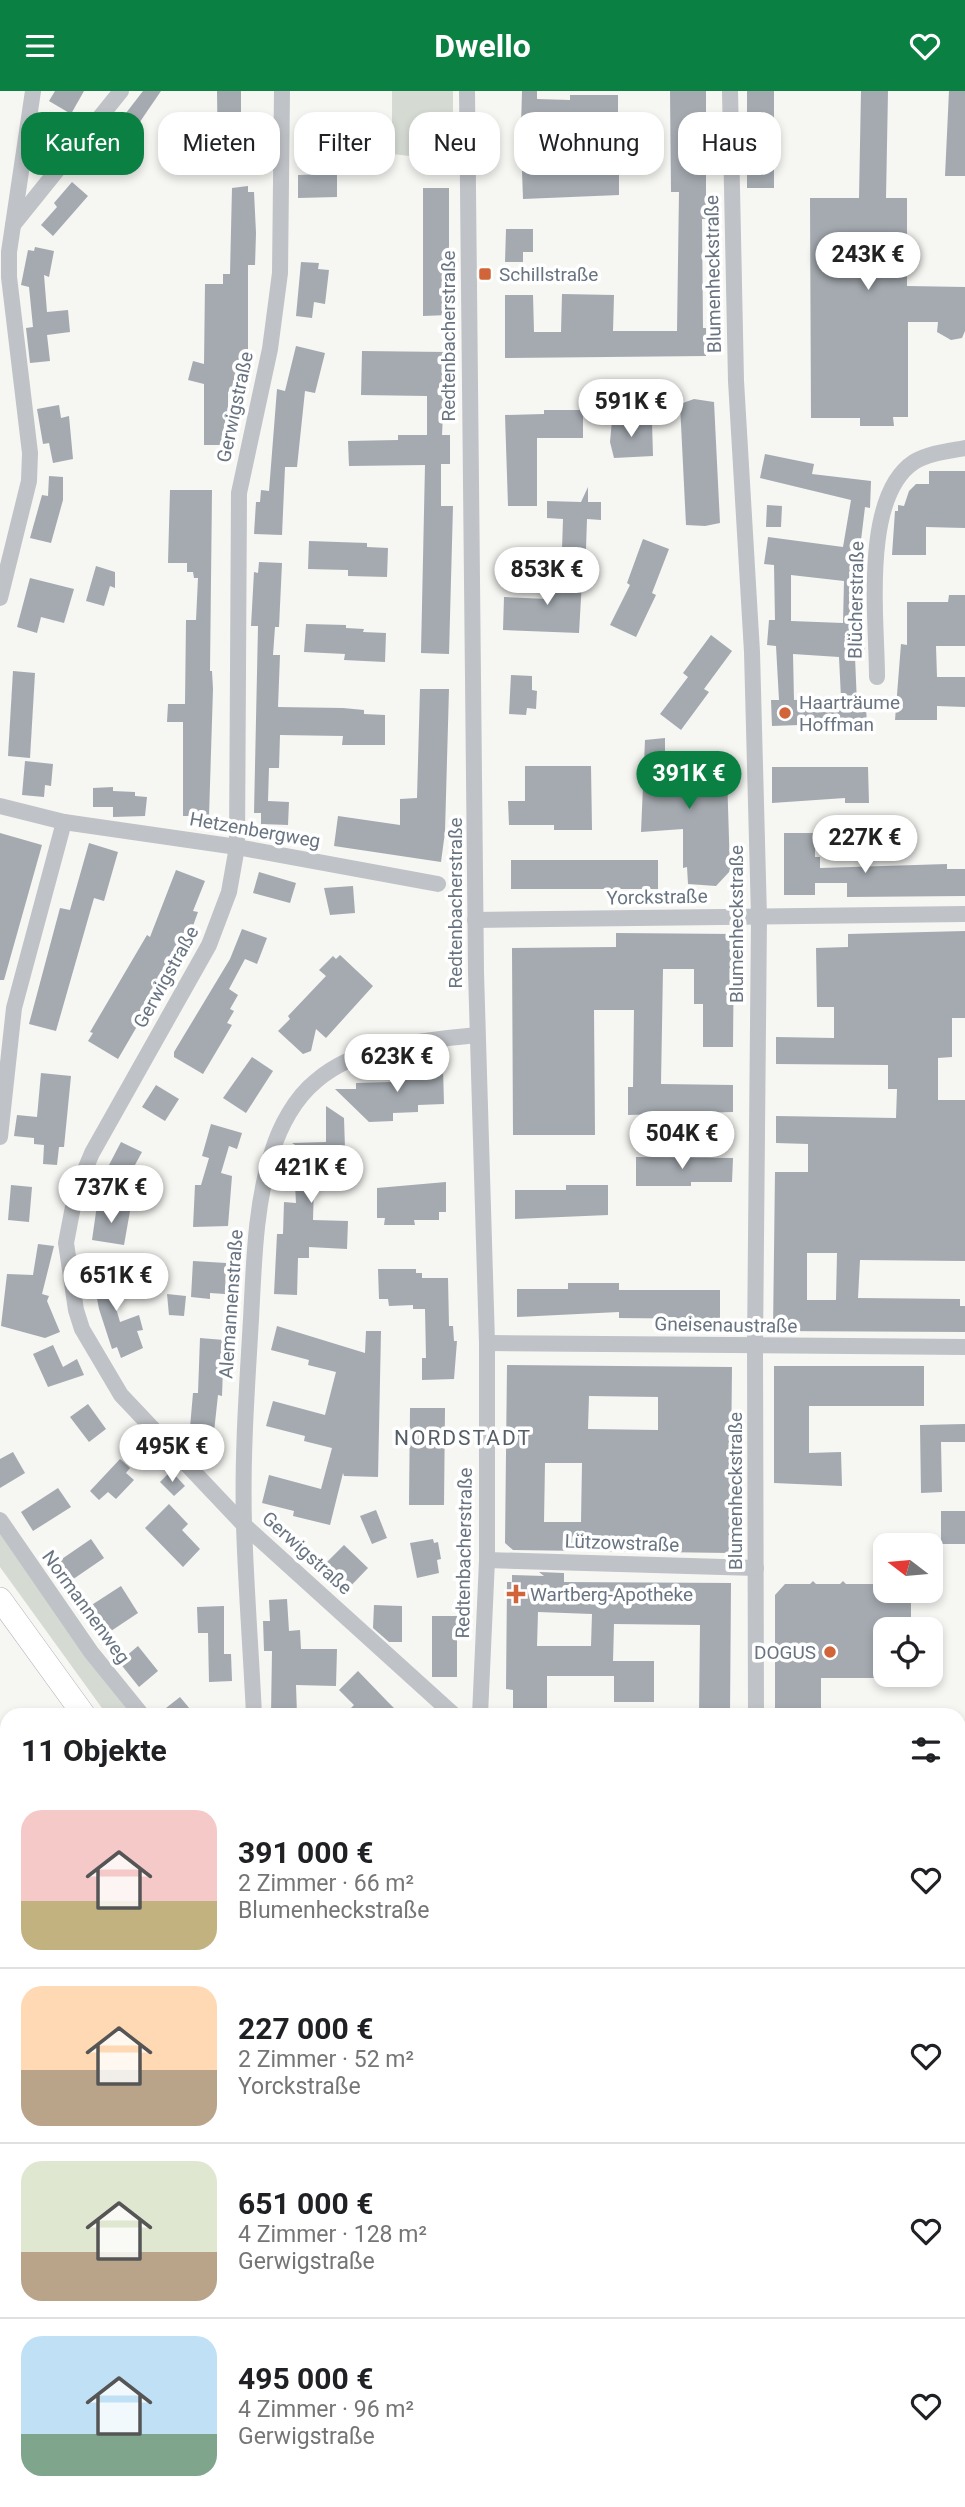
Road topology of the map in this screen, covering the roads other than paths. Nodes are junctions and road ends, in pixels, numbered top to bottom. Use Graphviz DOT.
graph roads {
  1 [pos="33,91"];
  2 [pos="121,91"];
  3 [pos="282,91"];
  4 [pos="467,91"];
  5 [pos="730,91"];
  6 [pos="12,226"];
  7 [pos="0,240"];
  8 [pos="965,448"];
  9 [pos="0,599"];
  10 [pos="877,677"];
  11 [pos="0,806"];
  12 [pos="64,822"];
  13 [pos="237,847"];
  14 [pos="438,884"];
  15 [pos="965,914"];
  16 [pos="760,917"];
  17 [pos="475,921"];
  18 [pos="477,1035"];
  19 [pos="0,1137"];
  20 [pos="486,1343"];
  21 [pos="755,1347"];
  22 [pos="965,1347"];
  23 [pos="0,1520"];
  24 [pos="244,1525"];
  25 [pos="487,1560"];
  26 [pos="756,1568"];
  27 [pos="0,1599"];
  28 [pos="79,1708"];
  29 [pos="137,1708"];
  30 [pos="254,1708"];
  31 [pos="446,1708"];
  32 [pos="480,1708"];
  33 [pos="756,1708"];
  1 -- 6 [label="street"];
  2 -- 6 [label="street"];
  3 -- 13 [label="street, Gerwigstraße"];
  4 -- 17 [label="street, Redtenbacherstraße"];
  5 -- 16 [label="street, Blumenheckstraße"];
  6 -- 7 [label="street"];
  6 -- 9 [label="street"];
  8 -- 10 [label="street, Blücherstraße"];
  11 -- 12 [label="street, Hetzenbergweg"];
  12 -- 13 [label="street, Hetzenbergweg"];
  12 -- 19 [label="street"];
  13 -- 14 [label="street, Hetzenbergweg"];
  13 -- 24 [label="street, Gerwigstraße"];
  15 -- 16 [label="street, Yorckstraße"];
  16 -- 17 [label="street, Yorckstraße"];
  16 -- 21 [label="street, Blumenheckstraße"];
  17 -- 18 [label="street, Redtenbacherstraße"];
  18 -- 20 [label="street, Redtenbacherstraße"];
  18 -- 24 [label="street, Alemannenstraße"];
  20 -- 21 [label="street, Gneisenaustraße"];
  20 -- 25 [label="street, Redtenbacherstraße"];
  21 -- 22 [label="street, Gneisenaustraße"];
  21 -- 26 [label="street, Blumenheckstraße"];
  23 -- 29 [label="street, Normannenweg"];
  24 -- 30 [label="street, Alemannenstraße"];
  24 -- 31 [label="street, Gerwigstraße"];
  25 -- 26 [label="street, Lützowstraße"];
  25 -- 32 [label="street, Redtenbacherstraße"];
  26 -- 33 [label="street, Blumenheckstraße"];
  27 -- 28 [label="street"];
}
